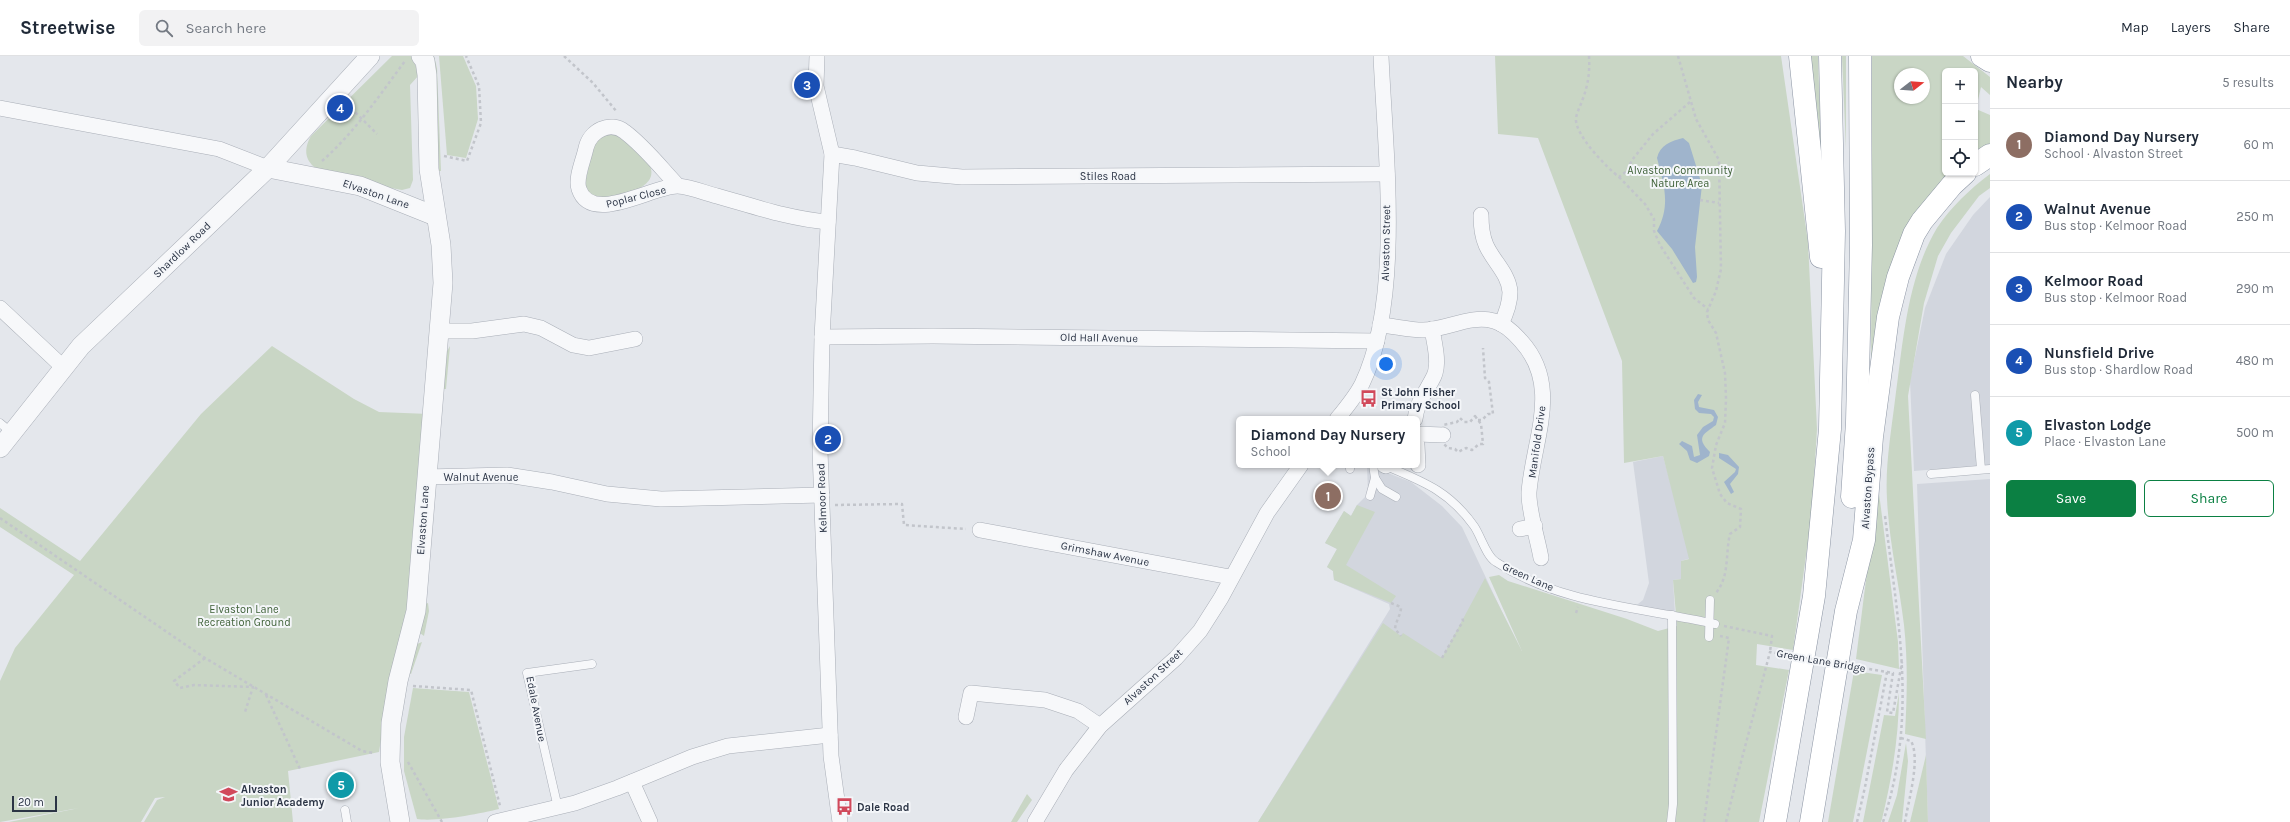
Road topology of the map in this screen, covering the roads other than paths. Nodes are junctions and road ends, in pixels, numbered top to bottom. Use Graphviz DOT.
graph roads {
  1 [pos="370,56"];
  2 [pos="422,56"];
  3 [pos="817,56"];
  4 [pos="1381,56"];
  5 [pos="1800,56"];
  6 [pos="1830,56"];
  7 [pos="1860,56"];
  8 [pos="1982,56"];
  9 [pos="1990,62"];
  10 [pos="0,108"];
  11 [pos="832,154"];
  12 [pos="1990,154"];
  13 [pos="1978,163"];
  14 [pos="268,168"];
  15 [pos="1387,174"];
  16 [pos="1961,176"];
  17 [pos="678,186"];
  18 [pos="1481,215"];
  19 [pos="435,216"];
  20 [pos="828,222"];
  21 [pos="0,308"];
  22 [pos="1380,324"];
  23 [pos="1501,324"];
  24 [pos="1432,329"];
  25 [pos="439,331"];
  26 [pos="822,337"];
  27 [pos="635,339"];
  28 [pos="1376,341"];
  29 [pos="1831,358"];
  30 [pos="64,368"];
  31 [pos="1975,394"];
  32 [pos="1339,416"];
  33 [pos="1416,416"];
  34 [pos="6,428"];
  35 [pos="1420,434"];
  36 [pos="1442,435"];
  37 [pos="0,448"];
  38 [pos="1299,468"];
  39 [pos="1379,468"];
  40 [pos="1388,468"];
  41 [pos="1980,469"];
  42 [pos="1990,469"];
  43 [pos="1931,474"];
  44 [pos="426,477"];
  45 [pos="1374,478"];
  46 [pos="1370,496"];
  47 [pos="1396,497"];
  48 [pos="822,500"];
  49 [pos="1535,526"];
  50 [pos="1520,529"];
  51 [pos="980,530"];
  52 [pos="1541,558"];
  53 [pos="1230,577"];
  54 [pos="1710,600"];
  55 [pos="1846,611"];
  56 [pos="1672,615"];
  57 [pos="1714,626"];
  58 [pos="1709,637"];
  59 [pos="592,664"];
  60 [pos="966,717"];
  61 [pos="1100,726"];
  62 [pos="830,734"];
  63 [pos="632,782"];
  64 [pos="558,808"];
  65 [pos="346,810"];
  66 [pos="499,821"];
  67 [pos="347,822"];
  68 [pos="400,822"];
  69 [pos="650,822"];
  70 [pos="840,822"];
  71 [pos="1035,822"];
  72 [pos="1671,822"];
  73 [pos="1775,822"];
  74 [pos="1811,822"];
  1 -- 14 [label="street, Shardlow Road"];
  2 -- 19 [label="street, Elvaston Lane"];
  3 -- 11 [label="street, Kelmoor Road"];
  4 -- 15 [label="street, Alvaston Street"];
  5 -- 29 [label="highway"];
  6 -- 29 [label="highway"];
  7 -- 55 [label="highway"];
  8 -- 9 [label="highway"];
  10 -- 14 [label="street"];
  11 -- 15 [label="street, Stiles Road"];
  11 -- 20 [label="street, Kelmoor Road"];
  12 -- 13 [label="highway"];
  14 -- 19 [label="street, Elvaston Lane"];
  14 -- 30 [label="street, Shardlow Road"];
  15 -- 22 [label="street, Alvaston Street"];
  16 -- 55 [label="highway, Alvaston Bypass"];
  17 -- 17 [label="street, Poplar Close"];
  17 -- 20 [label="street, Poplar Close"];
  18 -- 23 [label="street"];
  19 -- 25 [label="street, Elvaston Lane"];
  20 -- 26 [label="street, Kelmoor Road"];
  21 -- 30 [label="street"];
  22 -- 24 [label="street, Manifold Drive"];
  22 -- 28 [label="street, Alvaston Street"];
  23 -- 24 [label="street, Manifold Drive"];
  23 -- 49 [label="street, Manifold Drive"];
  24 -- 33 [label="street"];
  25 -- 27 [label="street"];
  25 -- 44 [label="street, Elvaston Lane"];
  26 -- 28 [label="street, Old Hall Avenue"];
  26 -- 48 [label="street, Kelmoor Road"];
  28 -- 32 [label="street, Alvaston Street"];
  29 -- 73 [label="highway"];
  30 -- 34 [label="street, Shardlow Road"];
  31 -- 41 [label="lane"];
  34 -- 37 [label="street, Shardlow Road"];
  35 -- 36 [label="street"];
  38 -- 53 [label="street, Alvaston Street"];
  39 -- 45 [label="lane"];
  40 -- 56 [label="lane, Green Lane"];
  41 -- 42 [label="lane"];
  41 -- 43 [label="lane"];
  44 -- 48 [label="street, Walnut Avenue"];
  44 -- 68 [label="street, Elvaston Lane"];
  45 -- 46 [label="lane"];
  45 -- 47 [label="lane"];
  48 -- 62 [label="street, Kelmoor Road"];
  49 -- 50 [label="street"];
  49 -- 52 [label="street, Manifold Drive"];
  51 -- 53 [label="street, Grimshaw Avenue"];
  53 -- 61 [label="street, Alvaston Street"];
  54 -- 57 [label="lane"];
  55 -- 74 [label="highway, Alvaston Bypass"];
  56 -- 57 [label="lane, Green Lane"];
  56 -- 72 [label="lane"];
  57 -- 58 [label="lane"];
  59 -- 64 [label="lane, Edale Avenue"];
  60 -- 61 [label="street"];
  61 -- 71 [label="street, Alvaston Street"];
  62 -- 63 [label="street"];
  62 -- 70 [label="street, Kelmoor Road"];
  63 -- 64 [label="street"];
  63 -- 69 [label="street"];
  64 -- 66 [label="street"];
  65 -- 67 [label="lane"];
}
